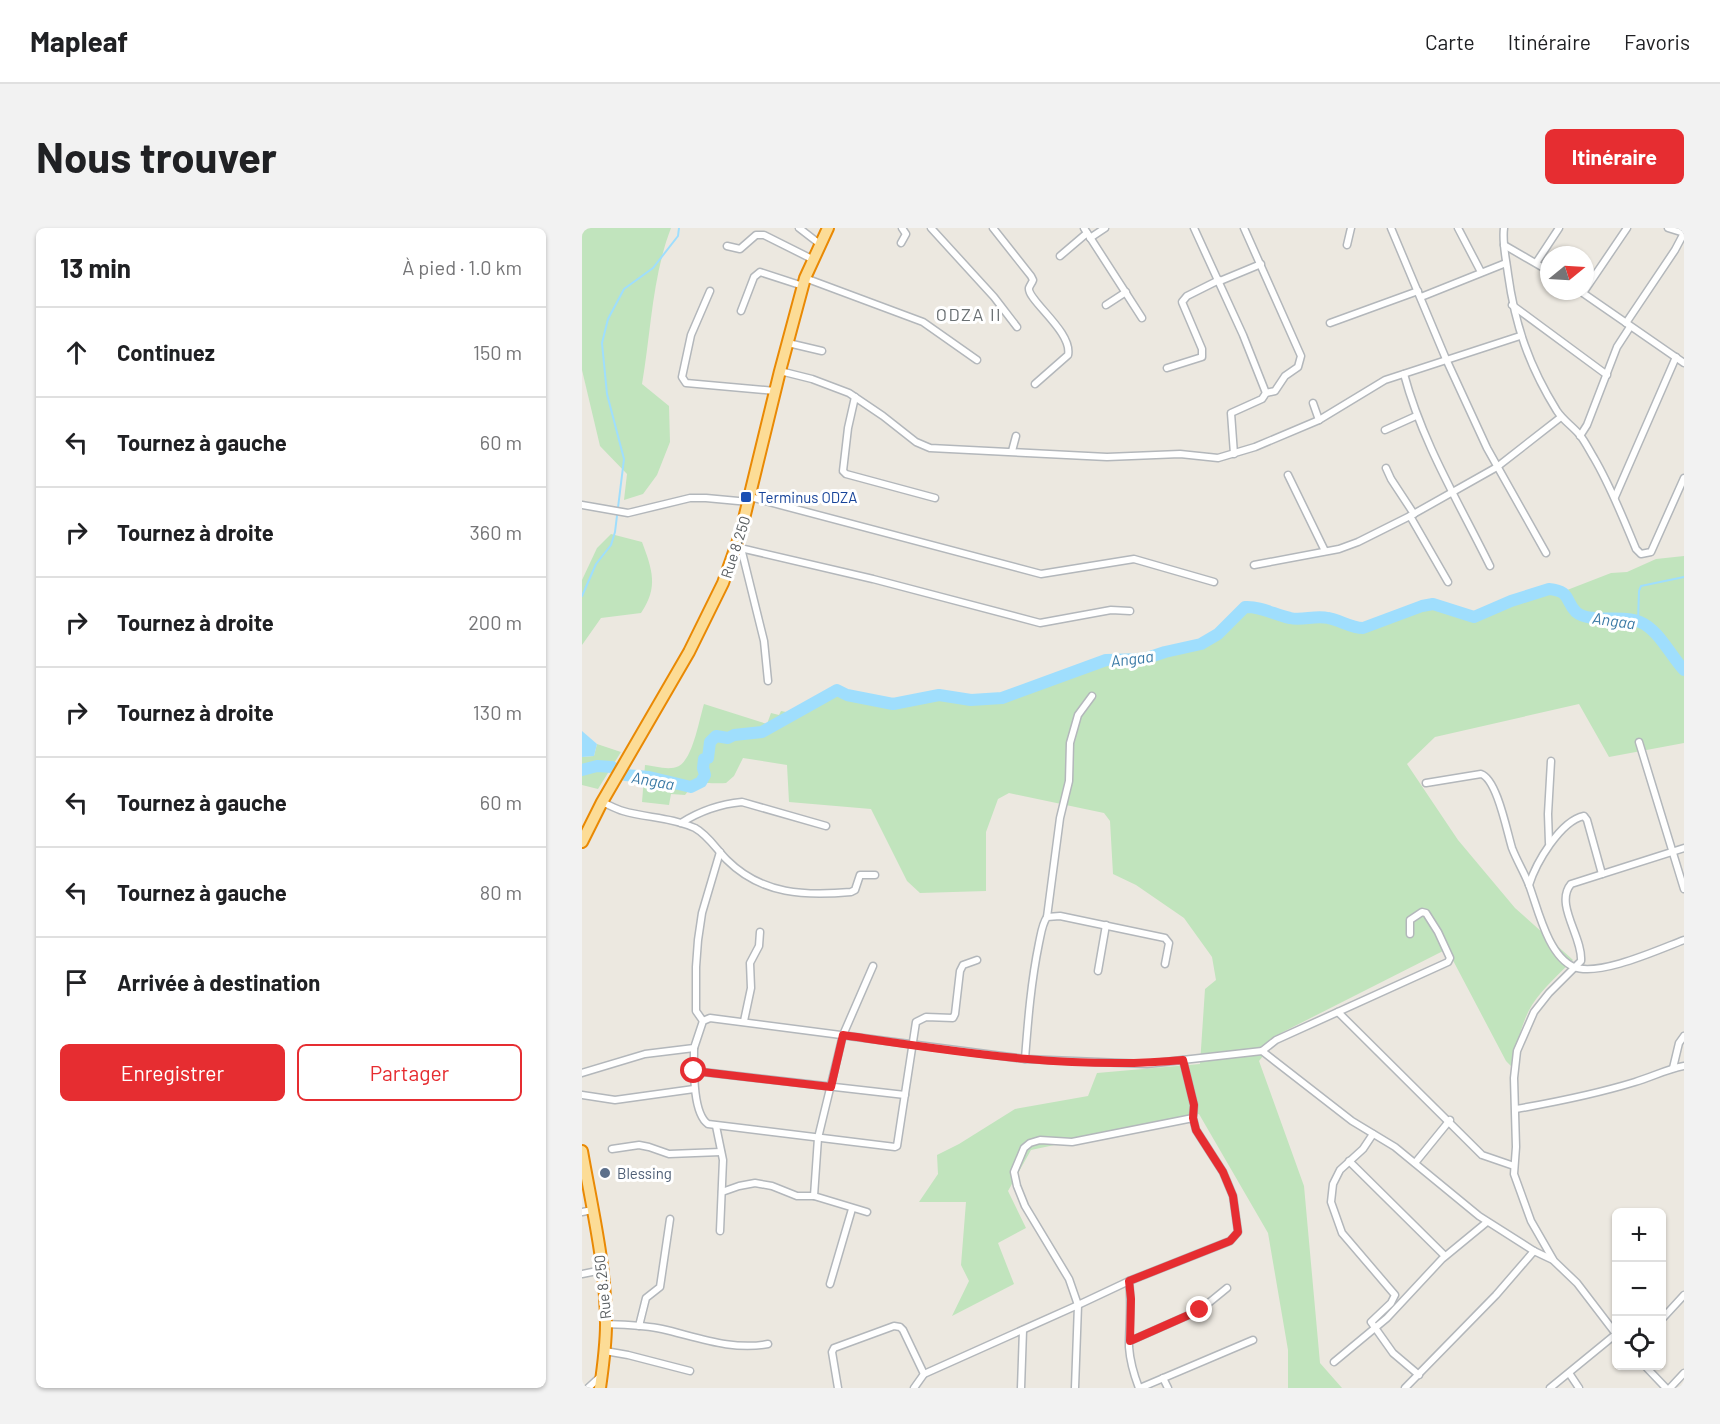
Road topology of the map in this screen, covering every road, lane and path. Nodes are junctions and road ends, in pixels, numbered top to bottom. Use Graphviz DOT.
graph roads {
  1 [pos="799,228"];
  2 [pos="828,228"];
  3 [pos="902,228"];
  4 [pos="931,228"];
  5 [pos="993,228"];
  6 [pos="1105,228"];
  7 [pos="1194,228"];
  8 [pos="1244,228"];
  9 [pos="1351,228"];
  10 [pos="1391,228"];
  11 [pos="1458,228"];
  12 [pos="1504,228"];
  13 [pos="1559,228"];
  14 [pos="1627,228"];
  15 [pos="1668,228"];
  16 [pos="1087,233"];
  17 [pos="1684,233"];
  18 [pos="901,243"];
  19 [pos="821,244"];
  20 [pos="1347,245"];
  21 [pos="1504,245"];
  22 [pos="726,246"];
  23 [pos="1060,256"];
  24 [pos="814,260"];
  25 [pos="1506,263"];
  26 [pos="1536,263"];
  27 [pos="1261,264"];
  28 [pos="1540,265"];
  29 [pos="1481,272"];
  30 [pos="1594,275"];
  31 [pos="1220,280"];
  32 [pos="804,282"];
  33 [pos="710,291"];
  34 [pos="1126,292"];
  35 [pos="1419,294"];
  36 [pos="1594,299"];
  37 [pos="1106,305"];
  38 [pos="1512,306"];
  39 [pos="741,311"];
  40 [pos="1142,318"];
  41 [pos="1330,323"];
  42 [pos="1628,325"];
  43 [pos="1017,327"];
  44 [pos="1520,336"];
  45 [pos="788,343"];
  46 [pos="822,351"];
  47 [pos="1446,359"];
  48 [pos="977,360"];
  49 [pos="1681,360"];
  50 [pos="1167,368"];
  51 [pos="780,371"];
  52 [pos="1404,374"];
  53 [pos="1607,375"];
  54 [pos="1035,384"];
  55 [pos="775,391"];
  56 [pos="1266,393"];
  57 [pos="855,397"];
  58 [pos="1313,403"];
  59 [pos="1416,416"];
  60 [pos="1561,417"];
  61 [pos="1319,420"];
  62 [pos="1385,430"];
  63 [pos="1016,436"];
  64 [pos="1580,436"];
  65 [pos="1012,451"];
  66 [pos="1234,454"];
  67 [pos="1497,467"];
  68 [pos="1386,468"];
  69 [pos="1288,475"];
  70 [pos="1684,478"];
  71 [pos="1453,491"];
  72 [pos="1615,497"];
  73 [pos="935,498"];
  74 [pos="750,500"];
  75 [pos="582,505"];
  76 [pos="1412,515"];
  77 [pos="739,548"];
  78 [pos="1325,551"];
  79 [pos="1546,553"];
  80 [pos="1254,565"];
  81 [pos="1490,566"];
  82 [pos="1214,582"];
  83 [pos="1448,582"];
  84 [pos="1130,612"];
  85 [pos="768,681"];
  86 [pos="1092,696"];
  87 [pos="1640,742"];
  88 [pos="1551,761"];
  89 [pos="1426,783"];
  90 [pos="602,802"];
  91 [pos="681,823"];
  92 [pos="826,826"];
  93 [pos="582,842"];
  94 [pos="1549,843"];
  95 [pos="1684,848"];
  96 [pos="1673,851"];
  97 [pos="720,852"];
  98 [pos="875,874"];
  99 [pos="1602,874"];
  100 [pos="1529,885"];
  101 [pos="1684,889"];
  102 [pos="1047,917"];
  103 [pos="1106,925"];
  104 [pos="760,932"];
  105 [pos="1410,934"];
  106 [pos="1684,940"];
  107 [pos="976,960"];
  108 [pos="1165,964"];
  109 [pos="873,966"];
  110 [pos="1574,967"];
  111 [pos="1098,971"];
  112 [pos="1338,1012"];
  113 [pos="703,1021"];
  114 [pos="744,1021"];
  115 [pos="843,1035"];
  116 [pos="1684,1036"];
  117 [pos="912,1045"];
  118 [pos="694,1048"];
  119 [pos="1262,1051"];
  120 [pos="1025,1059"];
  121 [pos="1183,1060"];
  122 [pos="1684,1066"];
  123 [pos="1673,1068"];
  124 [pos="694,1071"];
  125 [pos="582,1072"];
  126 [pos="831,1087"];
  127 [pos="694,1089"];
  128 [pos="582,1095"];
  129 [pos="905,1095"];
  130 [pos="1516,1109"];
  131 [pos="1193,1118"];
  132 [pos="1450,1121"];
  133 [pos="716,1126"];
  134 [pos="1373,1134"];
  135 [pos="818,1138"];
  136 [pos="612,1149"];
  137 [pos="582,1151"];
  138 [pos="721,1152"];
  139 [pos="1349,1161"];
  140 [pos="1415,1163"];
  141 [pos="1514,1166"];
  142 [pos="585,1186"];
  143 [pos="722,1192"];
  144 [pos="813,1196"];
  145 [pos="852,1209"];
  146 [pos="587,1211"];
  147 [pos="867,1212"];
  148 [pos="670,1219"];
  149 [pos="1487,1222"];
  150 [pos="720,1231"];
  151 [pos="1534,1251"];
  152 [pos="1445,1256"];
  153 [pos="1554,1261"];
  154 [pos="602,1270"];
  155 [pos="582,1274"];
  156 [pos="1129,1281"];
  157 [pos="830,1284"];
  158 [pos="1227,1288"];
  159 [pos="1684,1295"];
  160 [pos="1078,1305"];
  161 [pos="1665,1316"];
  162 [pos="606,1324"];
  163 [pos="639,1326"];
  164 [pos="1376,1328"];
  165 [pos="1612,1329"];
  166 [pos="1023,1330"];
  167 [pos="1612,1337"];
  168 [pos="1253,1340"];
  169 [pos="1130,1341"];
  170 [pos="768,1344"];
  171 [pos="605,1352"];
  172 [pos="1334,1362"];
  173 [pos="1650,1370"];
  174 [pos="690,1371"];
  175 [pos="1569,1373"];
  176 [pos="1684,1373"];
  177 [pos="924,1374"];
  178 [pos="602,1375"];
  179 [pos="1419,1375"];
  180 [pos="1163,1378"];
  181 [pos="588,1388"];
  182 [pos="600,1388"];
  183 [pos="838,1388"];
  184 [pos="914,1388"];
  185 [pos="1021,1388"];
  186 [pos="1075,1388"];
  187 [pos="1139,1388"];
  188 [pos="1168,1388"];
  189 [pos="1405,1388"];
  190 [pos="1551,1388"];
  191 [pos="1579,1388"];
  192 [pos="1668,1388"];
  1 -- 19 [label="street"];
  2 -- 19 [label="highway, Rue 8.250"];
  3 -- 18 [label="street"];
  4 -- 43 [label="street"];
  5 -- 54 [label="street"];
  6 -- 16 [label="street"];
  7 -- 31 [label="street"];
  8 -- 27 [label="street"];
  9 -- 20 [label="street"];
  10 -- 35 [label="street"];
  11 -- 29 [label="street"];
  12 -- 21 [label="street"];
  13 -- 26 [label="street"];
  14 -- 30 [label="street"];
  15 -- 17 [label="street"];
  16 -- 23 [label="street"];
  16 -- 34 [label="street"];
  17 -- 42 [label="street"];
  19 -- 24 [label="highway, Rue 8.250"];
  21 -- 25 [label="street"];
  21 -- 26 [label="street"];
  22 -- 24 [label="street"];
  24 -- 32 [label="highway, Rue 8.250"];
  25 -- 29 [label="street"];
  25 -- 38 [label="street"];
  26 -- 28 [label="street"];
  27 -- 31 [label="street"];
  27 -- 56 [label="street"];
  29 -- 35 [label="street"];
  31 -- 50 [label="street"];
  31 -- 56 [label="street"];
  32 -- 39 [label="street"];
  32 -- 45 [label="highway, Rue 8.250"];
  32 -- 48 [label="street"];
  33 -- 55 [label="street"];
  34 -- 37 [label="street"];
  34 -- 40 [label="street"];
  35 -- 41 [label="street"];
  35 -- 47 [label="street"];
  36 -- 42 [label="street"];
  38 -- 44 [label="street"];
  38 -- 53 [label="street"];
  42 -- 49 [label="street"];
  42 -- 53 [label="street"];
  44 -- 47 [label="street"];
  44 -- 60 [label="street"];
  45 -- 46 [label="street"];
  45 -- 51 [label="highway, Rue 8.250"];
  47 -- 52 [label="street"];
  47 -- 67 [label="street"];
  49 -- 72 [label="street"];
  51 -- 55 [label="highway, Rue 8.250"];
  51 -- 57 [label="street"];
  52 -- 59 [label="street"];
  52 -- 61 [label="street"];
  53 -- 64 [label="street"];
  55 -- 74 [label="highway, Rue 8.250"];
  56 -- 66 [label="street"];
  57 -- 65 [label="street"];
  57 -- 73 [label="street"];
  58 -- 61 [label="street"];
  59 -- 62 [label="street"];
  59 -- 71 [label="street"];
  60 -- 64 [label="street"];
  60 -- 67 [label="street"];
  61 -- 66 [label="street"];
  63 -- 65 [label="street"];
  64 -- 72 [label="street"];
  65 -- 66 [label="street"];
  67 -- 71 [label="street"];
  67 -- 79 [label="street"];
  68 -- 76 [label="street"];
  69 -- 78 [label="street"];
  70 -- 72 [label="street"];
  71 -- 76 [label="street"];
  71 -- 81 [label="street"];
  74 -- 75 [label="street"];
  74 -- 77 [label="highway, Rue 8.250"];
  74 -- 82 [label="street"];
  76 -- 78 [label="street"];
  76 -- 83 [label="street"];
  77 -- 84 [label="street"];
  77 -- 85 [label="street"];
  77 -- 90 [label="highway, Rue 8.250"];
  78 -- 80 [label="street"];
  86 -- 102 [label="street"];
  87 -- 96 [label="street"];
  88 -- 94 [label="street"];
  89 -- 100 [label="street"];
  90 -- 91 [label="street"];
  90 -- 93 [label="highway, Rue 8.250"];
  91 -- 92 [label="street"];
  91 -- 97 [label="street"];
  94 -- 99 [label="street"];
  94 -- 100 [label="street"];
  95 -- 96 [label="street"];
  96 -- 99 [label="street"];
  96 -- 101 [label="street"];
  97 -- 98 [label="street"];
  97 -- 113 [label="street"];
  99 -- 110 [label="street"];
  100 -- 110 [label="street"];
  102 -- 103 [label="street"];
  102 -- 120 [label="street"];
  103 -- 108 [label="street"];
  103 -- 111 [label="street"];
  104 -- 114 [label="street"];
  105 -- 112 [label="street"];
  106 -- 110 [label="street"];
  107 -- 117 [label="street"];
  109 -- 115 [label="street"];
  110 -- 130 [label="street"];
  112 -- 119 [label="street"];
  112 -- 132 [label="street"];
  113 -- 114 [label="street"];
  113 -- 118 [label="street"];
  114 -- 115 [label="street"];
  115 -- 117 [label="street"];
  115 -- 126 [label="street"];
  116 -- 123 [label="street"];
  117 -- 120 [label="street"];
  117 -- 129 [label="street"];
  118 -- 124 [label="street"];
  118 -- 125 [label="street"];
  119 -- 121 [label="street"];
  119 -- 134 [label="street"];
  120 -- 121 [label="street"];
  121 -- 131 [label="street"];
  122 -- 123 [label="street"];
  123 -- 130 [label="street"];
  124 -- 126 [label="street"];
  124 -- 127 [label="street"];
  126 -- 129 [label="street"];
  126 -- 135 [label="street"];
  127 -- 128 [label="street"];
  127 -- 133 [label="street"];
  129 -- 135 [label="street"];
  130 -- 141 [label="street"];
  131 -- 156 [label="street"];
  131 -- 160 [label="street"];
  132 -- 140 [label="street"];
  132 -- 141 [label="street"];
  133 -- 135 [label="street"];
  133 -- 138 [label="street"];
  134 -- 139 [label="street"];
  134 -- 140 [label="street"];
  135 -- 144 [label="street"];
  136 -- 138 [label="street"];
  137 -- 142 [label="highway, Rue 8.250"];
  138 -- 143 [label="street"];
  139 -- 152 [label="street"];
  139 -- 164 [label="street"];
  140 -- 149 [label="street"];
  141 -- 153 [label="street"];
  142 -- 146 [label="highway, Rue 8.250"];
  143 -- 144 [label="street"];
  143 -- 150 [label="street"];
  144 -- 145 [label="street"];
  145 -- 147 [label="street"];
  145 -- 157 [label="street"];
  146 -- 154 [label="highway, Rue 8.250"];
  148 -- 163 [label="street"];
  149 -- 151 [label="street"];
  149 -- 152 [label="street"];
  151 -- 153 [label="street"];
  151 -- 179 [label="street"];
  152 -- 164 [label="street"];
  153 -- 165 [label="street"];
  154 -- 155 [label="street"];
  154 -- 162 [label="highway, Rue 8.250"];
  156 -- 160 [label="street"];
  156 -- 169 [label="street"];
  158 -- 169 [label="street"];
  159 -- 161 [label="street"];
  160 -- 166 [label="street"];
  160 -- 186 [label="street"];
  162 -- 163 [label="street"];
  162 -- 171 [label="highway, Rue 8.250"];
  163 -- 170 [label="street"];
  164 -- 172 [label="street"];
  164 -- 179 [label="street"];
  166 -- 177 [label="street"];
  166 -- 185 [label="street"];
  167 -- 175 [label="street"];
  168 -- 180 [label="street"];
  169 -- 187 [label="street"];
  171 -- 174 [label="street"];
  171 -- 178 [label="highway, Rue 8.250"];
  173 -- 192 [label="street"];
  175 -- 190 [label="street"];
  175 -- 191 [label="street"];
  176 -- 192 [label="street"];
  177 -- 183 [label="street"];
  177 -- 184 [label="street"];
  178 -- 181 [label="street"];
  178 -- 182 [label="highway, Rue 8.250"];
  179 -- 189 [label="street"];
  180 -- 187 [label="street"];
  180 -- 188 [label="street"];
}
